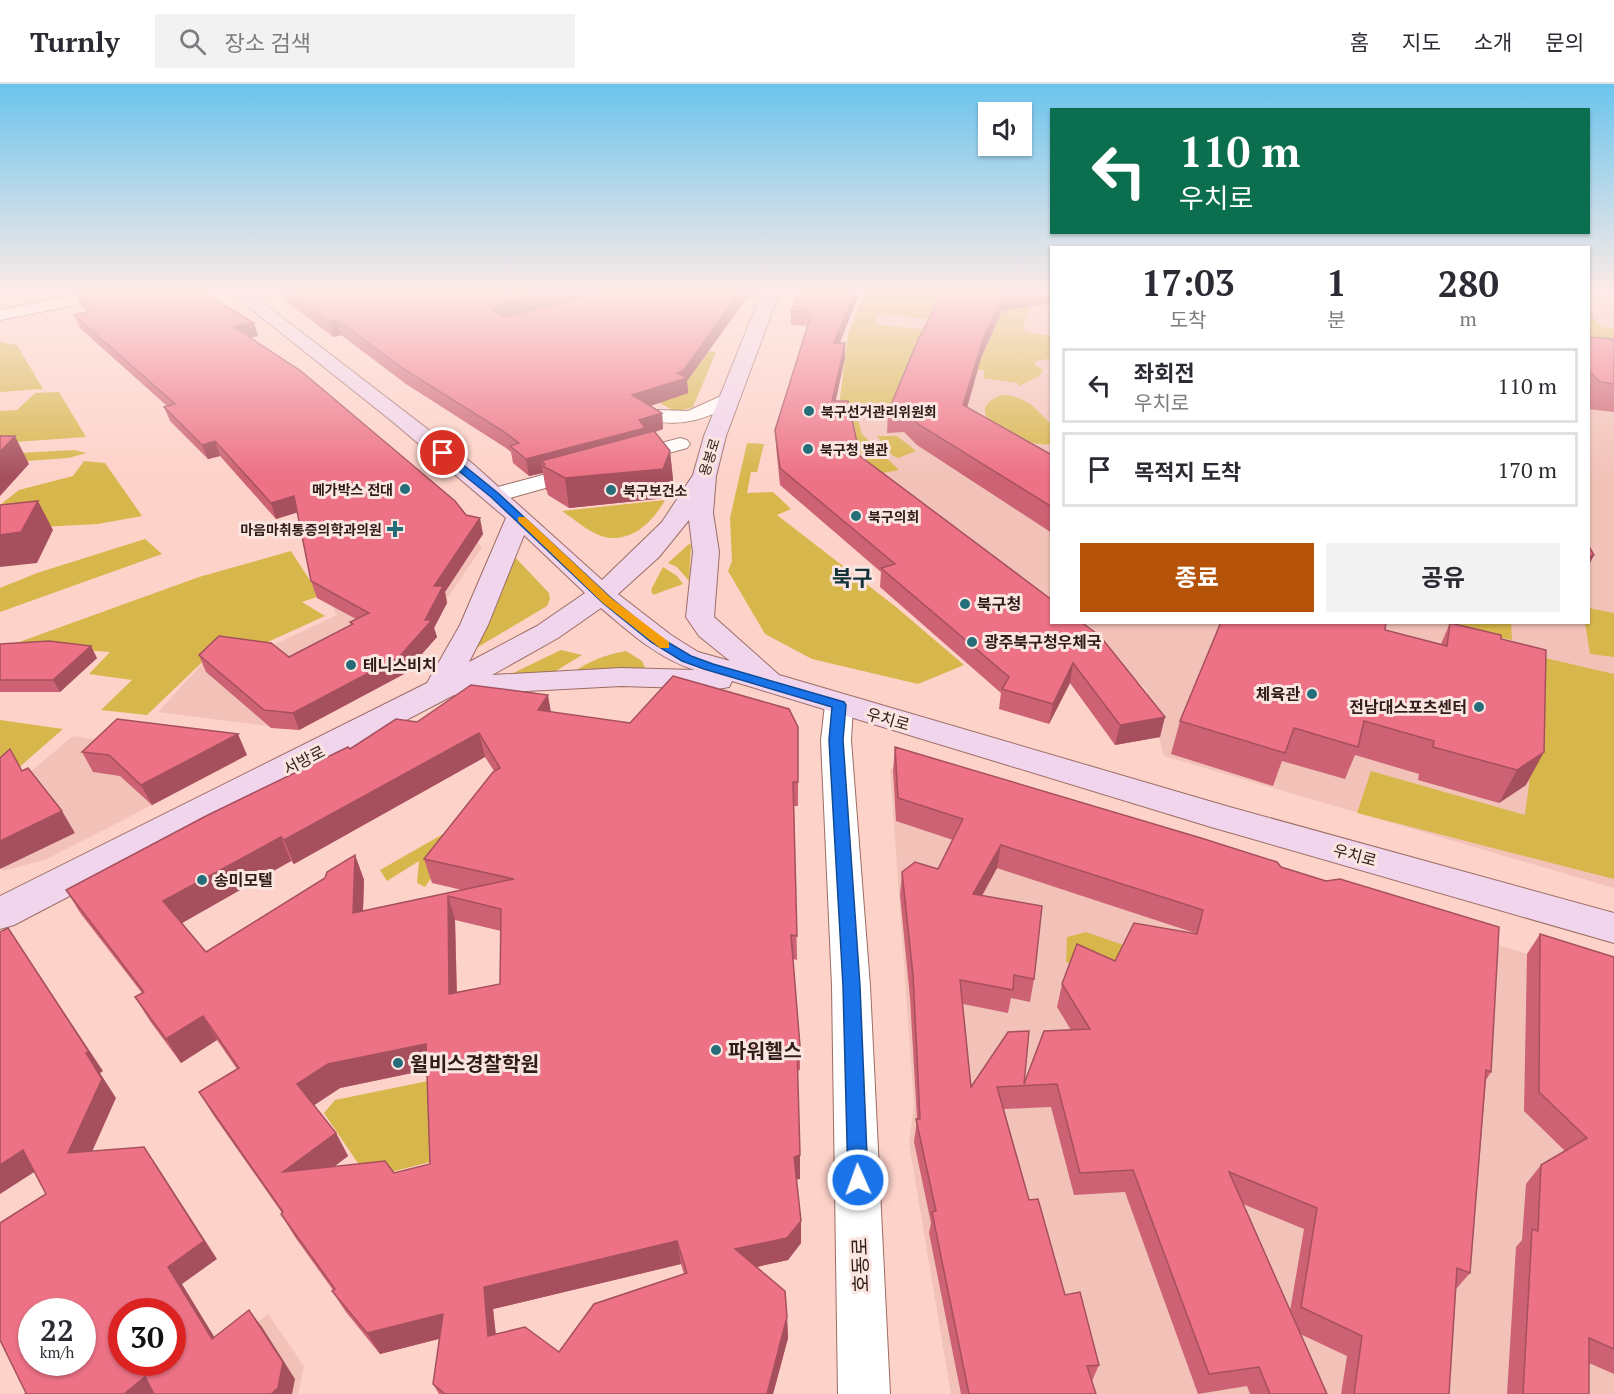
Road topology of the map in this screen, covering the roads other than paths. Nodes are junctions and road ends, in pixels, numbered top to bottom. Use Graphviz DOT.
graph roads {
  1 [pos="318,353"];
  2 [pos="747,353"];
  3 [pos="730,398"];
  4 [pos="657,416"];
  5 [pos="680,444"];
  6 [pos="706,474"];
  7 [pos="495,495"];
  8 [pos="519,516"];
  9 [pos="602,596"];
  10 [pos="768,682"];
  11 [pos="439,690"];
  12 [pos="839,705"];
  13 [pos="0,914"];
  14 [pos="1614,928"];
  15 [pos="864,1394"];
  1 -- 7 [label="main road, 우치로"];
  2 -- 3 [label="main road, 용봉로"];
  3 -- 4 [label="street"];
  3 -- 6 [label="main road, 용봉로"];
  5 -- 7 [label="street"];
  6 -- 9 [label="main road, 용봉로"];
  6 -- 10 [label="main road"];
  7 -- 8 [label="main road, 우치로"];
  8 -- 9 [label="main road, 우치로"];
  8 -- 11 [label="main road"];
  9 -- 10 [label="main road, 우치로"];
  9 -- 11 [label="main road, 서방로"];
  10 -- 11 [label="main road"];
  10 -- 12 [label="main road, 우치로"];
  11 -- 13 [label="main road, 서방로"];
  12 -- 14 [label="main road, 우치로"];
  12 -- 15 [label="street, 호동로"];
}
